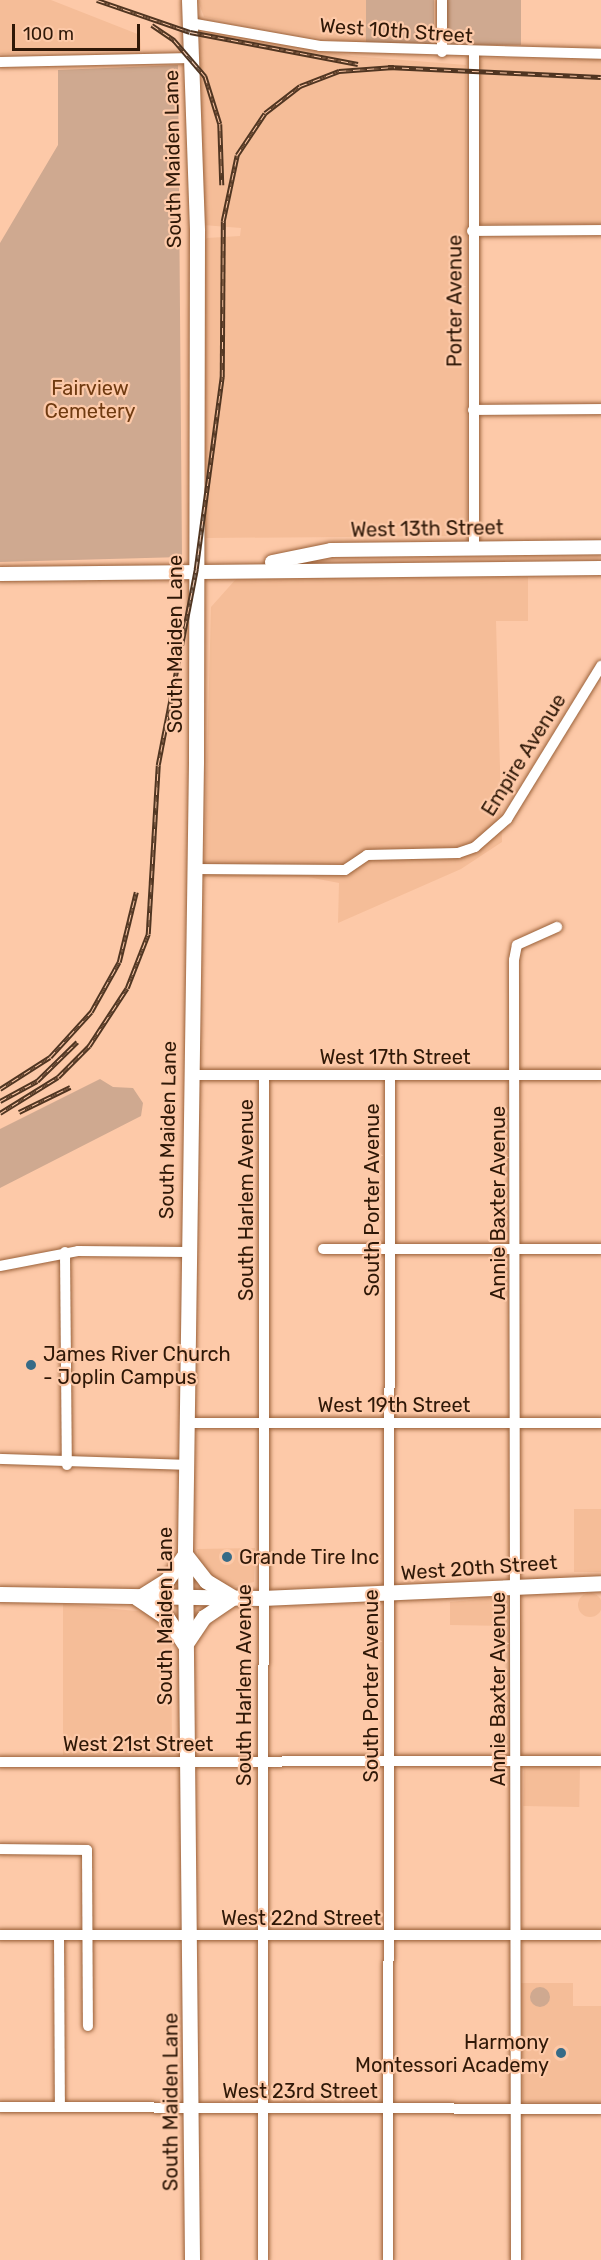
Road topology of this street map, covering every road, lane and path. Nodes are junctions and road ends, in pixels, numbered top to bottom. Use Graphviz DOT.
graph roads {
  1 [pos="189,0"];
  2 [pos="442,0"];
  3 [pos="190,23"];
  4 [pos="442,52"];
  5 [pos="474,54"];
  6 [pos="601,54"];
  7 [pos="192,58"];
  8 [pos="0,62"];
  9 [pos="472,231"];
  10 [pos="601,231"];
  11 [pos="601,409"];
  12 [pos="473,410"];
  13 [pos="468,547"];
  14 [pos="493,547"];
  15 [pos="547,547"];
  16 [pos="578,547"];
  17 [pos="601,547"];
  18 [pos="255,567"];
  19 [pos="461,568"];
  20 [pos="492,568"];
  21 [pos="546,568"];
  22 [pos="577,568"];
  23 [pos="601,568"];
  24 [pos="196,570"];
  25 [pos="0,574"];
  26 [pos="601,666"];
  27 [pos="194,868"];
  28 [pos="557,927"];
  29 [pos="190,1075"];
  30 [pos="264,1075"];
  31 [pos="390,1075"];
  32 [pos="515,1075"];
  33 [pos="601,1075"];
  34 [pos="323,1249"];
  35 [pos="390,1249"];
  36 [pos="517,1249"];
  37 [pos="601,1249"];
  38 [pos="65,1252"];
  39 [pos="188,1252"];
  40 [pos="0,1266"];
  41 [pos="186,1423"];
  42 [pos="390,1423"];
  43 [pos="516,1423"];
  44 [pos="601,1423"];
  45 [pos="265,1424"];
  46 [pos="0,1459"];
  47 [pos="68,1465"];
  48 [pos="186,1465"];
  49 [pos="185,1554"];
  50 [pos="601,1583"];
  51 [pos="516,1584"];
  52 [pos="0,1594"];
  53 [pos="390,1595"];
  54 [pos="137,1598"];
  55 [pos="185,1598"];
  56 [pos="234,1598"];
  57 [pos="261,1598"];
  58 [pos="186,1645"];
  59 [pos="601,1761"];
  60 [pos="0,1762"];
  61 [pos="188,1762"];
  62 [pos="262,1762"];
  63 [pos="389,1762"];
  64 [pos="516,1762"];
  65 [pos="0,1849"];
  66 [pos="0,1935"];
  67 [pos="59,1935"];
  68 [pos="87,1935"];
  69 [pos="516,1935"];
  70 [pos="601,1935"];
  71 [pos="191,1936"];
  72 [pos="262,1936"];
  73 [pos="389,1936"];
  74 [pos="88,2026"];
  75 [pos="0,2107"];
  76 [pos="60,2107"];
  77 [pos="193,2109"];
  78 [pos="262,2109"];
  79 [pos="389,2109"];
  80 [pos="516,2109"];
  81 [pos="601,2109"];
  82 [pos="192,2260"];
  83 [pos="263,2260"];
  84 [pos="388,2260"];
  85 [pos="516,2260"];
  1 -- 3 [label="main road, South Maiden Lane"];
  2 -- 4 [label="street"];
  3 -- 4 [label="street, West 10th Street"];
  3 -- 7 [label="main road, South Maiden Lane"];
  4 -- 5 [label="street, West 10th Street"];
  5 -- 6 [label="street, West 10th Street"];
  5 -- 9 [label="street, Porter Avenue"];
  7 -- 8 [label="street"];
  7 -- 24 [label="main road, South Maiden Lane"];
  9 -- 10 [label="street"];
  9 -- 12 [label="street, Porter Avenue"];
  11 -- 12 [label="street"];
  12 -- 13 [label="street, Porter Avenue"];
  13 -- 14 [label="street, West 13th Street"];
  13 -- 18 [label="street, West 13th Street"];
  13 -- 19 [label="street"];
  14 -- 15 [label="street, West 13th Street"];
  14 -- 20 [label="street"];
  15 -- 16 [label="street, West 13th Street"];
  15 -- 21 [label="street"];
  16 -- 17 [label="street, West 13th Street"];
  16 -- 22 [label="street"];
  18 -- 19 [label="street, West 13th Street"];
  18 -- 24 [label="street, West 13th Street"];
  19 -- 20 [label="street, West 13th Street"];
  20 -- 21 [label="street, West 13th Street"];
  21 -- 22 [label="street, West 13th Street"];
  22 -- 23 [label="street, West 13th Street"];
  24 -- 25 [label="street, West 13th Street"];
  24 -- 27 [label="main road, South Maiden Lane"];
  26 -- 27 [label="street, Empire Avenue"];
  27 -- 29 [label="main road, South Maiden Lane"];
  28 -- 32 [label="street, Annie Baxter Avenue"];
  29 -- 30 [label="street, West 17th Street"];
  29 -- 39 [label="main road, South Maiden Lane"];
  30 -- 31 [label="street, West 17th Street"];
  30 -- 45 [label="street, South Harlem Avenue"];
  31 -- 32 [label="street, West 17th Street"];
  31 -- 35 [label="street, South Porter Avenue"];
  32 -- 33 [label="street, West 17th Street"];
  32 -- 36 [label="street, Annie Baxter Avenue"];
  34 -- 35 [label="street"];
  35 -- 36 [label="street"];
  35 -- 42 [label="street, South Porter Avenue"];
  36 -- 37 [label="street"];
  36 -- 43 [label="street, Annie Baxter Avenue"];
  38 -- 39 [label="street"];
  38 -- 40 [label="street"];
  38 -- 47 [label="street"];
  39 -- 41 [label="main road, South Maiden Lane"];
  41 -- 45 [label="street, West 19th Street"];
  41 -- 48 [label="main road, South Maiden Lane"];
  42 -- 43 [label="street, West 19th Street"];
  42 -- 45 [label="street, West 19th Street"];
  42 -- 53 [label="street, South Porter Avenue"];
  43 -- 44 [label="street, West 19th Street"];
  43 -- 51 [label="street, Annie Baxter Avenue"];
  45 -- 57 [label="street, South Harlem Avenue"];
  46 -- 47 [label="street"];
  47 -- 48 [label="street"];
  48 -- 49 [label="main road, South Maiden Lane"];
  49 -- 54 [label="main road"];
  49 -- 55 [label="main road, South Maiden Lane"];
  49 -- 56 [label="main road"];
  50 -- 51 [label="main road, West 20th Street"];
  51 -- 53 [label="main road, West 20th Street"];
  51 -- 64 [label="street, Annie Baxter Avenue"];
  52 -- 54 [label="main road, West 20th Street"];
  53 -- 57 [label="main road, West 20th Street"];
  53 -- 63 [label="street, South Porter Avenue"];
  54 -- 55 [label="main road, West 20th Street"];
  54 -- 58 [label="main road"];
  55 -- 56 [label="main road, West 20th Street"];
  55 -- 58 [label="main road, South Maiden Lane"];
  56 -- 57 [label="main road, West 20th Street"];
  56 -- 58 [label="main road"];
  57 -- 62 [label="street, South Harlem Avenue"];
  58 -- 61 [label="main road, South Maiden Lane"];
  59 -- 64 [label="street, West 21st Street"];
  60 -- 61 [label="street, West 21st Street"];
  61 -- 62 [label="street, West 21st Street"];
  61 -- 71 [label="main road, South Maiden Lane"];
  62 -- 63 [label="street, West 21st Street"];
  62 -- 72 [label="street, South Harlem Avenue"];
  63 -- 64 [label="street, West 21st Street"];
  63 -- 73 [label="street, South Porter Avenue"];
  64 -- 69 [label="street, Annie Baxter Avenue"];
  65 -- 68 [label="street"];
  66 -- 67 [label="street, West 22nd Street"];
  67 -- 68 [label="street, West 22nd Street"];
  67 -- 76 [label="street"];
  68 -- 71 [label="street, West 22nd Street"];
  68 -- 74 [label="street"];
  69 -- 70 [label="street, West 22nd Street"];
  69 -- 73 [label="street, West 22nd Street"];
  69 -- 80 [label="street, Annie Baxter Avenue"];
  71 -- 72 [label="street, West 22nd Street"];
  71 -- 77 [label="main road, South Maiden Lane"];
  72 -- 73 [label="street, West 22nd Street"];
  72 -- 78 [label="street, South Harlem Avenue"];
  73 -- 79 [label="street, South Porter Avenue"];
  75 -- 76 [label="street, West 23rd Street"];
  76 -- 77 [label="street, West 23rd Street"];
  77 -- 78 [label="street, West 23rd Street"];
  77 -- 82 [label="main road, South Maiden Lane"];
  78 -- 79 [label="street, West 23rd Street"];
  78 -- 83 [label="street, South Harlem Avenue"];
  79 -- 80 [label="street, West 23rd Street"];
  79 -- 84 [label="street, South Porter Avenue"];
  80 -- 81 [label="street, West 23rd Street"];
  80 -- 85 [label="street, Annie Baxter Avenue"];
}
